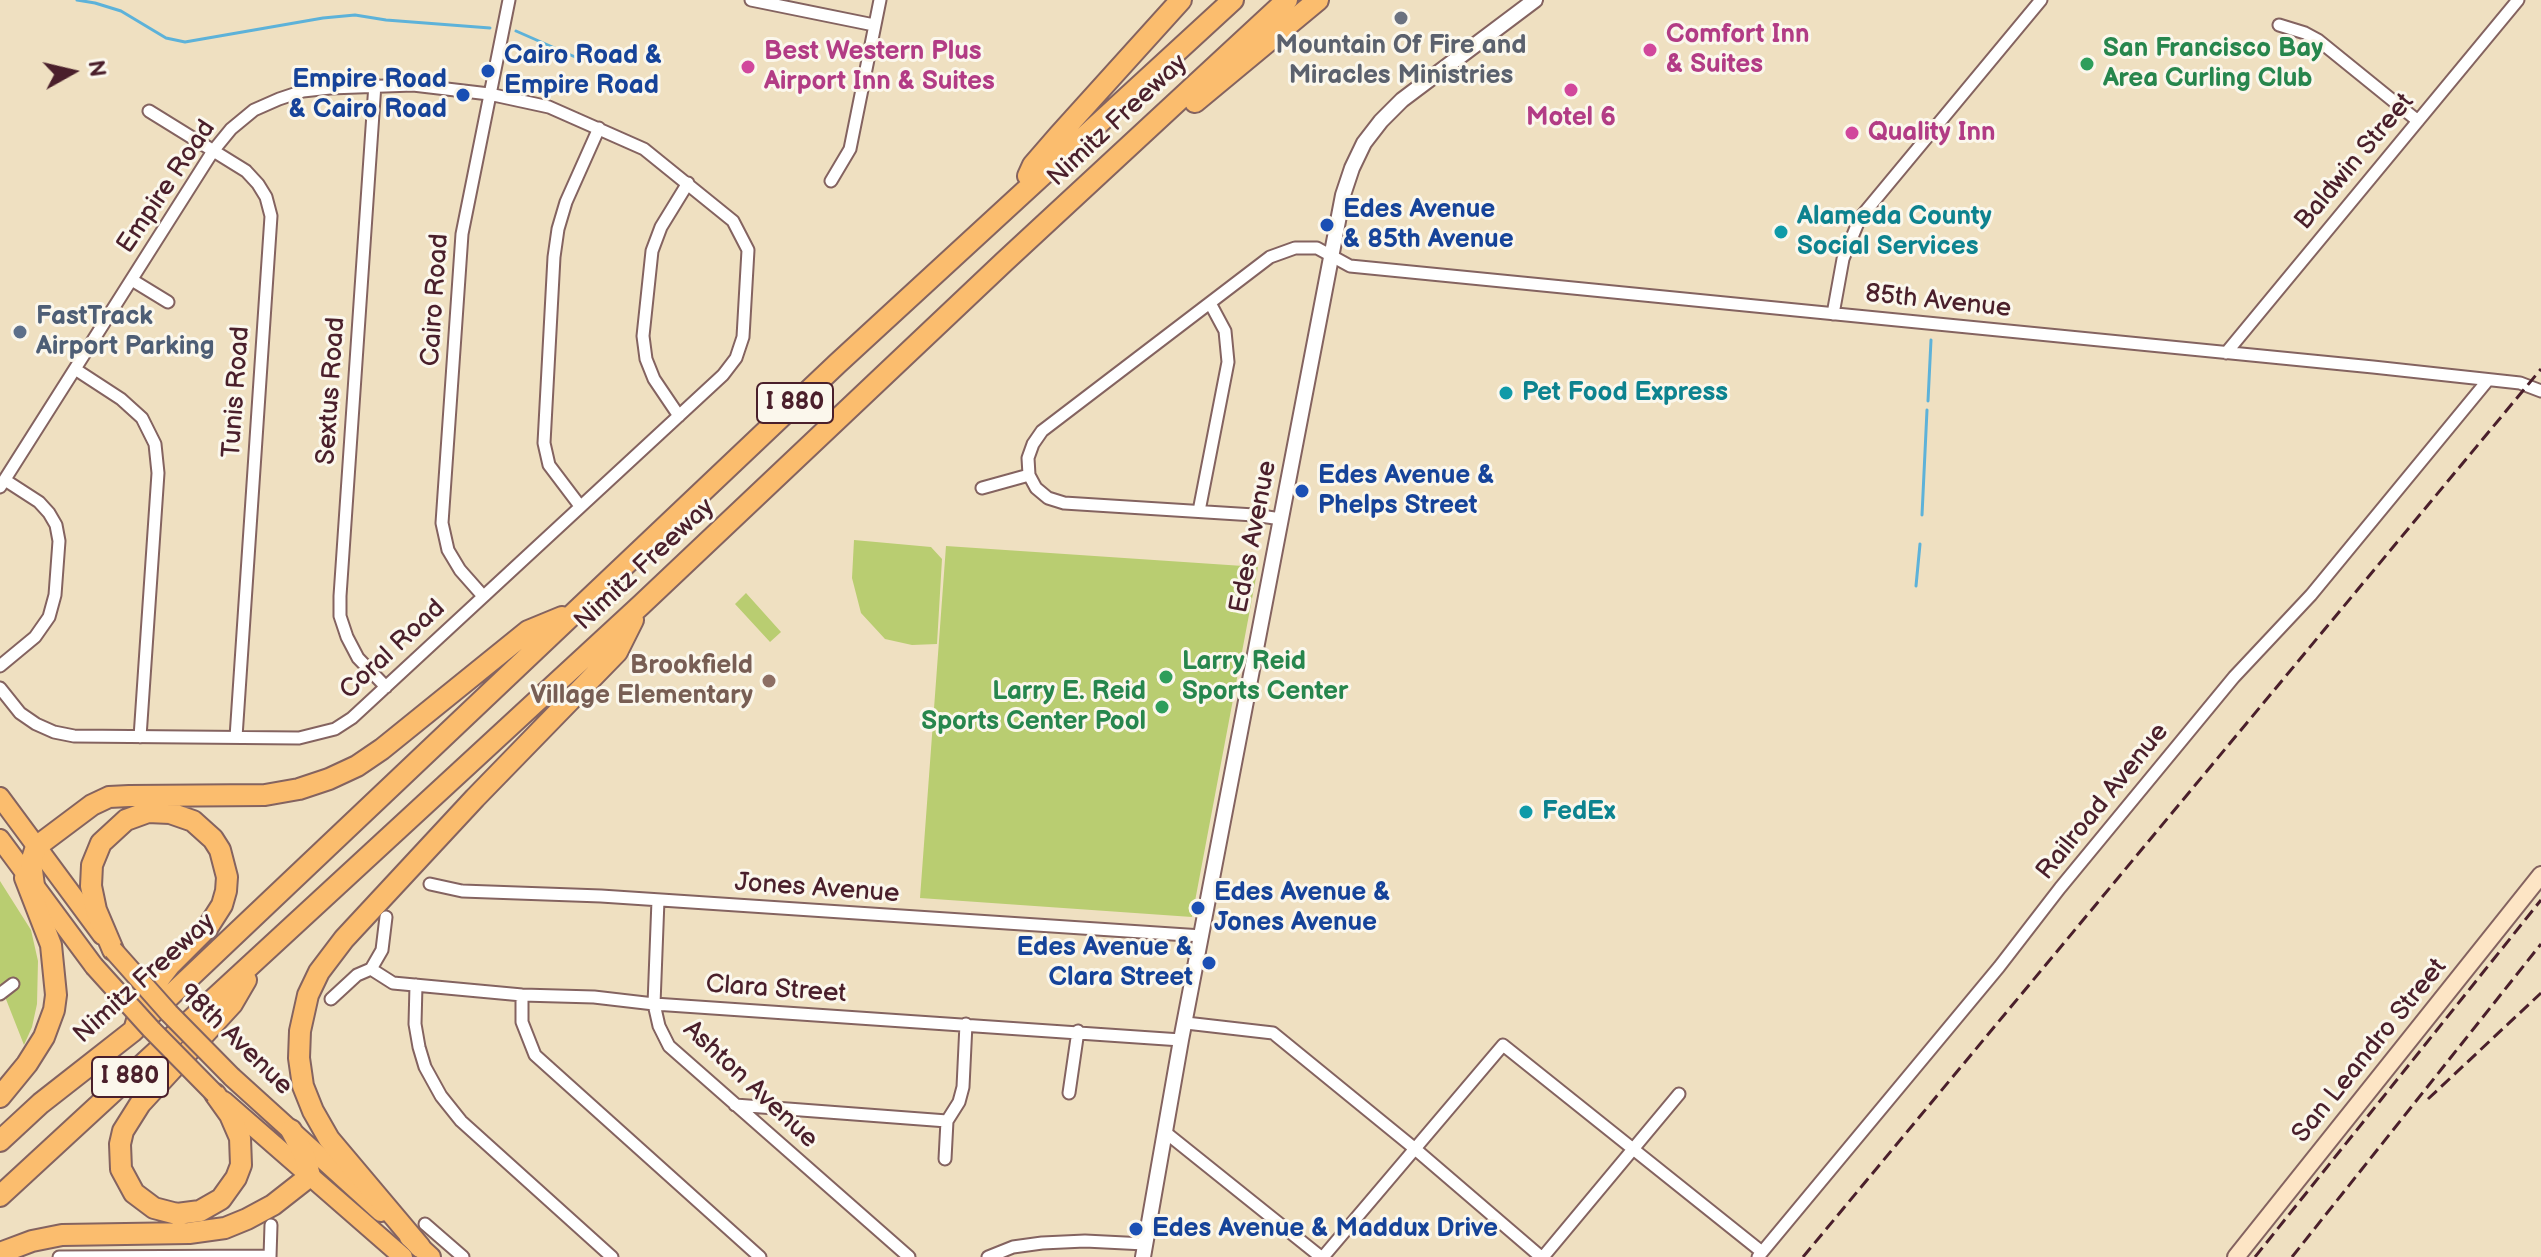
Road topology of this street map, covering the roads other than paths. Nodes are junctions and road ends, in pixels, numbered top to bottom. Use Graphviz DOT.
graph roads {
  1 [pos="509,0"];
  2 [pos="751,0"];
  3 [pos="880,0"];
  4 [pos="1181,0"];
  5 [pos="1233,0"];
  6 [pos="1287,0"];
  7 [pos="1318,0"];
  8 [pos="1535,0"];
  9 [pos="2041,0"];
  10 [pos="2518,0"];
  11 [pos="874,25"];
  12 [pos="2279,25"];
  13 [pos="375,84"];
  14 [pos="489,94"];
  15 [pos="149,111"];
  16 [pos="2418,121"];
  17 [pos="599,128"];
  18 [pos="213,151"];
  19 [pos="831,181"];
  20 [pos="688,183"];
  21 [pos="1019,194"];
  22 [pos="1332,256"];
  23 [pos="1005,261"];
  24 [pos="132,280"];
  25 [pos="168,302"];
  26 [pos="1210,303"];
  27 [pos="1833,314"];
  28 [pos="2226,353"];
  29 [pos="736,358"];
  30 [pos="75,369"];
  31 [pos="2488,380"];
  32 [pos="2541,391"];
  33 [pos="679,416"];
  34 [pos="1029,475"];
  35 [pos="2,484"];
  36 [pos="982,488"];
  37 [pos="580,506"];
  38 [pos="1199,511"];
  39 [pos="1281,519"];
  40 [pos="483,596"];
  41 [pos="641,605"];
  42 [pos="573,612"];
  43 [pos="0,666"];
  44 [pos="386,687"];
  45 [pos="0,688"];
  46 [pos="140,737"];
  47 [pos="236,737"];
  48 [pos="0,797"];
  49 [pos="0,839"];
  50 [pos="36,847"];
  51 [pos="20,867"];
  52 [pos="2541,875"];
  53 [pos="430,884"];
  54 [pos="34,886"];
  55 [pos="658,900"];
  56 [pos="386,917"];
  57 [pos="1202,936"];
  58 [pos="113,950"];
  59 [pos="260,958"];
  60 [pos="371,969"];
  61 [pos="13,984"];
  62 [pos="416,985"];
  63 [pos="0,994"];
  64 [pos="522,995"];
  65 [pos="331,999"];
  66 [pos="654,1004"];
  67 [pos="1186,1023"];
  68 [pos="966,1024"];
  69 [pos="133,1031"];
  70 [pos="1078,1031"];
  71 [pos="1181,1040"];
  72 [pos="1069,1093"];
  73 [pos="215,1094"];
  74 [pos="1679,1094"];
  75 [pos="0,1097"];
  76 [pos="734,1105"];
  77 [pos="947,1121"];
  78 [pos="291,1130"];
  79 [pos="1165,1132"];
  80 [pos="0,1141"];
  81 [pos="1414,1148"];
  82 [pos="1633,1148"];
  83 [pos="945,1159"];
  84 [pos="310,1176"];
  85 [pos="0,1196"];
  86 [pos="425,1224"];
  87 [pos="271,1225"];
  88 [pos="1042,1243"];
  89 [pos="1144,1251"];
  90 [pos="0,1253"];
  91 [pos="418,1254"];
  92 [pos="1760,1255"];
  93 [pos="270,1256"];
  94 [pos="59,1257"];
  95 [pos="463,1257"];
  96 [pos="612,1257"];
  97 [pos="760,1257"];
  98 [pos="909,1257"];
  99 [pos="988,1257"];
  100 [pos="1039,1257"];
  101 [pos="1322,1257"];
  102 [pos="1542,1257"];
  103 [pos="2236,1257"];
  1 -- 14 [label="street, Cairo Road"];
  2 -- 11 [label="street"];
  3 -- 11 [label="street"];
  4 -- 21 [label="highway"];
  5 -- 21 [label="highway, Nimitz Freeway / I 880"];
  6 -- 23 [label="highway, Nimitz Freeway / I 880"];
  7 -- 23 [label="highway"];
  8 -- 22 [label="street, Edes Avenue"];
  9 -- 27 [label="street"];
  10 -- 16 [label="street, Baldwin Street"];
  11 -- 19 [label="street"];
  12 -- 16 [label="street"];
  13 -- 14 [label="street, Empire Road"];
  13 -- 18 [label="street, Empire Road"];
  13 -- 44 [label="street, Sextus Road"];
  14 -- 17 [label="street, Empire Road"];
  14 -- 40 [label="street, Cairo Road"];
  15 -- 18 [label="street, Tunis Road"];
  16 -- 28 [label="street, Baldwin Street"];
  17 -- 20 [label="street, Empire Road"];
  17 -- 37 [label="street"];
  18 -- 24 [label="street, Empire Road"];
  18 -- 47 [label="street, Tunis Road"];
  20 -- 29 [label="street, Empire Road"];
  20 -- 33 [label="street"];
  21 -- 42 [label="highway, Nimitz Freeway / I 880"];
  22 -- 26 [label="street, 85th Avenue"];
  22 -- 27 [label="street, 85th Avenue"];
  22 -- 39 [label="street, Edes Avenue"];
  23 -- 41 [label="highway, Nimitz Freeway / I 880"];
  24 -- 25 [label="street"];
  24 -- 30 [label="street, Empire Road"];
  26 -- 34 [label="street, 85th Avenue"];
  26 -- 38 [label="street"];
  27 -- 28 [label="street, 85th Avenue"];
  28 -- 31 [label="street, 85th Avenue"];
  29 -- 33 [label="street, Coral Road"];
  30 -- 35 [label="street, Empire Road"];
  30 -- 46 [label="street"];
  31 -- 32 [label="street, 85th Avenue"];
  31 -- 92 [label="street, Railroad Avenue"];
  33 -- 37 [label="street, Coral Road"];
  34 -- 36 [label="street"];
  34 -- 38 [label="street"];
  35 -- 43 [label="street"];
  37 -- 40 [label="street, Coral Road"];
  38 -- 39 [label="street"];
  39 -- 57 [label="street, Edes Avenue"];
  40 -- 44 [label="street, Coral Road"];
  41 -- 59 [label="highway, Nimitz Freeway / I 880"];
  41 -- 91 [label="highway"];
  42 -- 50 [label="highway"];
  42 -- 69 [label="highway, Nimitz Freeway / I 880"];
  44 -- 47 [label="street, Coral Road"];
  45 -- 46 [label="street, Coral Road"];
  46 -- 47 [label="street, Coral Road"];
  48 -- 50 [label="main road, 98th Avenue"];
  49 -- 51 [label="main road, 98th Avenue"];
  50 -- 54 [label="highway"];
  50 -- 58 [label="main road, 98th Avenue"];
  51 -- 54 [label="main road, 98th Avenue"];
  51 -- 75 [label="highway"];
  52 -- 103 [label="main road, San Leandro Street"];
  53 -- 55 [label="street, Jones Avenue"];
  54 -- 73 [label="main road, 98th Avenue, bridge"];
  55 -- 57 [label="street, Jones Avenue"];
  55 -- 66 [label="street, Ashton Avenue"];
  56 -- 60 [label="street"];
  57 -- 67 [label="street, Edes Avenue"];
  58 -- 69 [label="highway"];
  58 -- 78 [label="main road, 98th Avenue, bridge"];
  59 -- 73 [label="highway"];
  59 -- 85 [label="highway, Nimitz Freeway / I 880"];
  60 -- 62 [label="street, Clara Street"];
  60 -- 65 [label="street"];
  61 -- 63 [label="street"];
  62 -- 64 [label="street, Clara Street"];
  62 -- 96 [label="street"];
  64 -- 66 [label="street, Clara Street"];
  64 -- 97 [label="street"];
  66 -- 68 [label="street, Clara Street"];
  66 -- 76 [label="street, Ashton Avenue"];
  67 -- 71 [label="street, Edes Avenue"];
  67 -- 81 [label="street"];
  68 -- 70 [label="street, Clara Street"];
  68 -- 77 [label="street"];
  69 -- 80 [label="highway, Nimitz Freeway / I 880"];
  70 -- 71 [label="street, Clara Street"];
  70 -- 72 [label="street"];
  71 -- 79 [label="street, Edes Avenue"];
  73 -- 84 [label="main road, 98th Avenue"];
  74 -- 82 [label="street"];
  76 -- 77 [label="street"];
  76 -- 98 [label="street, Ashton Avenue"];
  77 -- 83 [label="street"];
  78 -- 84 [label="highway"];
  78 -- 91 [label="main road, 98th Avenue"];
  79 -- 89 [label="street, Edes Avenue"];
  79 -- 101 [label="street"];
  81 -- 82 [label="street"];
  81 -- 101 [label="street"];
  81 -- 102 [label="street"];
  82 -- 92 [label="street"];
  82 -- 102 [label="street"];
  84 -- 90 [label="highway"];
  84 -- 91 [label="main road, 98th Avenue"];
  86 -- 95 [label="street"];
  87 -- 93 [label="street"];
  88 -- 89 [label="street"];
  88 -- 99 [label="street"];
  88 -- 100 [label="street"];
  93 -- 94 [label="street"];
}
